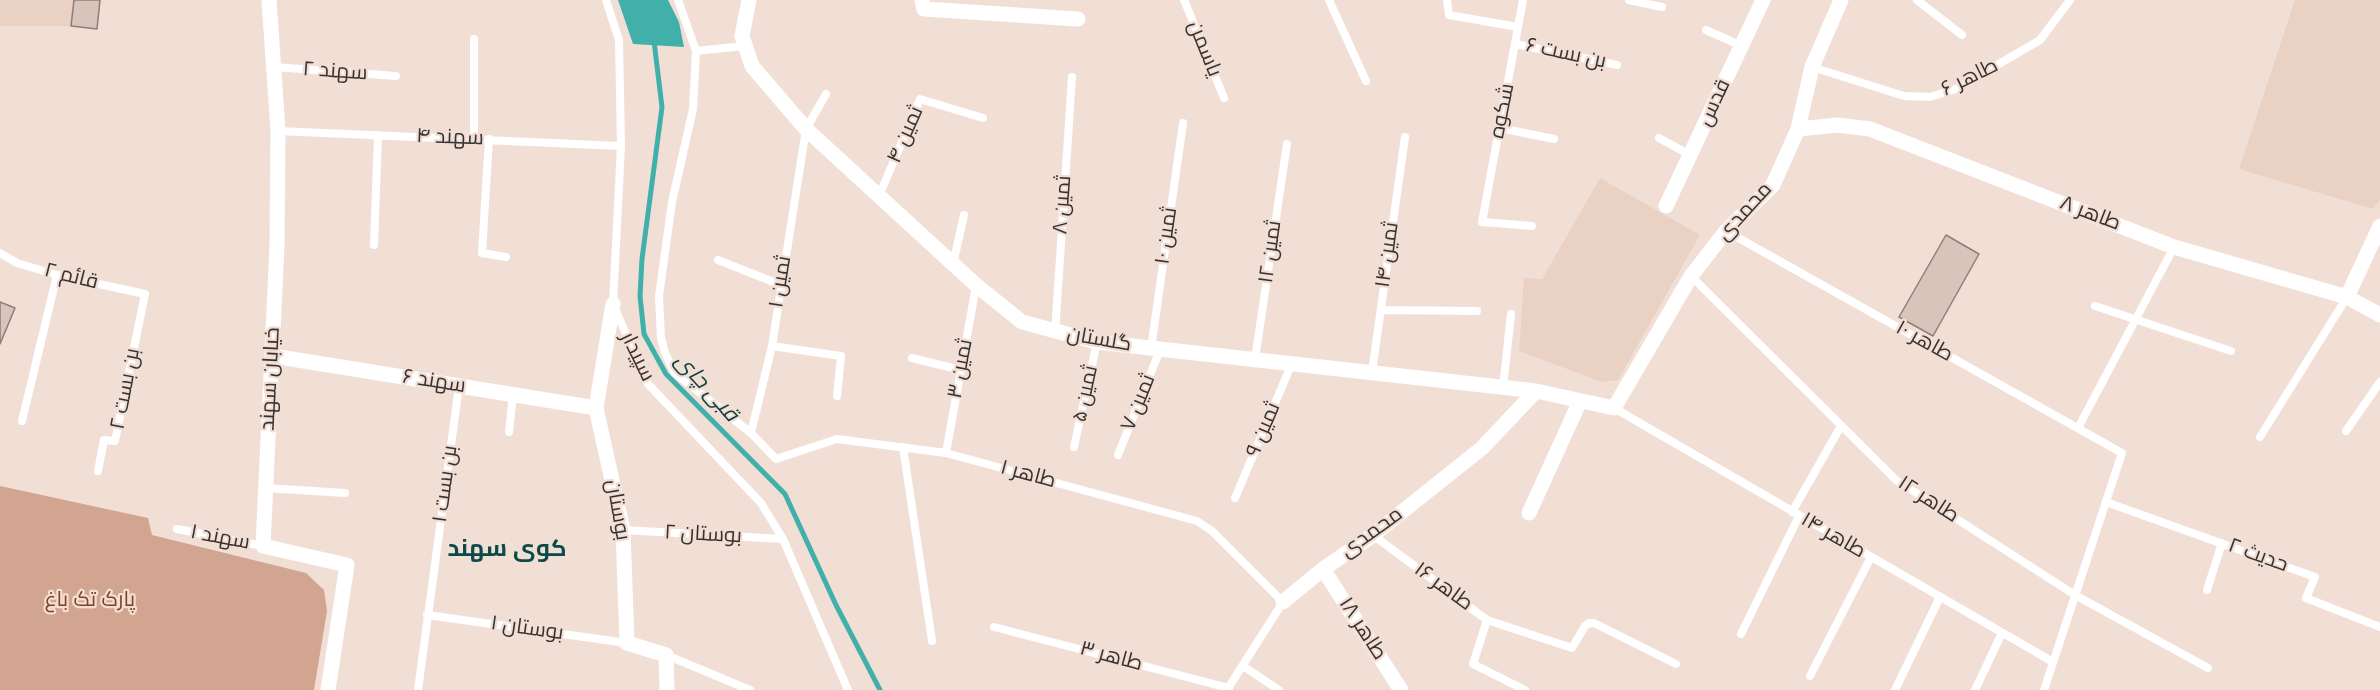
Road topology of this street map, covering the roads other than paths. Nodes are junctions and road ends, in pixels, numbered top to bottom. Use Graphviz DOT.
graph roads {
  1 [pos="269,0"];
  2 [pos="606,0"];
  3 [pos="678,0"];
  4 [pos="749,0"];
  5 [pos="1184,0"];
  6 [pos="1329,0"];
  7 [pos="1447,0"];
  8 [pos="1523,0"];
  9 [pos="1629,0"];
  10 [pos="1764,0"];
  11 [pos="1841,0"];
  12 [pos="1917,0"];
  13 [pos="2070,0"];
  14 [pos="923,4"];
  15 [pos="1662,7"];
  16 [pos="1078,19"];
  17 [pos="1518,27"];
  18 [pos="1706,30"];
  19 [pos="1962,35"];
  20 [pos="474,39"];
  21 [pos="1515,44"];
  22 [pos="744,46"];
  23 [pos="1742,46"];
  24 [pos="696,51"];
  25 [pos="1617,65"];
  26 [pos="274,67"];
  27 [pos="1812,67"];
  28 [pos="396,76"];
  29 [pos="1072,77"];
  30 [pos="1366,81"];
  31 [pos="826,94"];
  32 [pos="1224,98"];
  33 [pos="983,118"];
  34 [pos="1183,123"];
  35 [pos="1500,128"];
  36 [pos="806,129"];
  37 [pos="1798,129"];
  38 [pos="278,131"];
  39 [pos="378,135"];
  40 [pos="1405,137"];
  41 [pos="1659,138"];
  42 [pos="474,139"];
  43 [pos="489,139"];
  44 [pos="1554,139"];
  45 [pos="1287,144"];
  46 [pos="621,146"];
  47 [pos="1690,155"];
  48 [pos="879,196"];
  49 [pos="1666,206"];
  50 [pos="964,215"];
  51 [pos="1532,226"];
  52 [pos="2380,226"];
  53 [pos="1726,231"];
  54 [pos="374,244"];
  55 [pos="2174,247"];
  56 [pos="0,253"];
  57 [pos="506,257"];
  58 [pos="718,260"];
  59 [pos="953,264"];
  60 [pos="57,275"];
  61 [pos="1691,276"];
  62 [pos="781,285"];
  63 [pos="976,285"];
  64 [pos="145,294"];
  65 [pos="2347,297"];
  66 [pos="613,304"];
  67 [pos="2096,306"];
  68 [pos="1381,310"];
  69 [pos="1477,311"];
  70 [pos="1512,314"];
  71 [pos="2380,315"];
  72 [pos="2136,319"];
  73 [pos="1055,333"];
  74 [pos="1097,342"];
  75 [pos="772,346"];
  76 [pos="1156,350"];
  77 [pos="2231,351"];
  78 [pos="273,356"];
  79 [pos="912,358"];
  80 [pos="1255,359"];
  81 [pos="1292,363"];
  82 [pos="961,370"];
  83 [pos="1372,372"];
  84 [pos="2380,382"];
  85 [pos="459,386"];
  86 [pos="1503,388"];
  87 [pos="1536,391"];
  88 [pos="513,394"];
  89 [pos="837,396"];
  90 [pos="1580,400"];
  91 [pos="596,408"];
  92 [pos="1614,408"];
  93 [pos="22,421"];
  94 [pos="1841,426"];
  95 [pos="2078,428"];
  96 [pos="2346,430"];
  97 [pos="509,432"];
  98 [pos="752,433"];
  99 [pos="2260,437"];
  100 [pos="903,447"];
  101 [pos="1074,447"];
  102 [pos="946,453"];
  103 [pos="1118,455"];
  104 [pos="98,471"];
  105 [pos="264,488"];
  106 [pos="345,493"];
  107 [pos="1235,498"];
  108 [pos="2106,502"];
  109 [pos="1529,513"];
  110 [pos="1796,514"];
  111 [pos="177,529"];
  112 [pos="623,530"];
  113 [pos="1373,535"];
  114 [pos="783,539"];
  115 [pos="2222,543"];
  116 [pos="262,546"];
  117 [pos="1871,557"];
  118 [pos="1323,569"];
  119 [pos="2207,590"];
  120 [pos="2075,595"];
  121 [pos="1941,597"];
  122 [pos="1283,602"];
  123 [pos="428,615"];
  124 [pos="1487,620"];
  125 [pos="994,627"];
  126 [pos="2380,627"];
  127 [pos="2002,633"];
  128 [pos="1741,634"];
  129 [pos="932,641"];
  130 [pos="627,643"];
  131 [pos="666,655"];
  132 [pos="2053,662"];
  133 [pos="1676,664"];
  134 [pos="1243,666"];
  135 [pos="2208,668"];
  136 [pos="1810,676"];
  137 [pos="1228,689"];
  138 [pos="328,690"];
  139 [pos="418,690"];
  140 [pos="667,690"];
  141 [pos="750,690"];
  142 [pos="848,690"];
  143 [pos="1279,690"];
  144 [pos="1401,690"];
  145 [pos="1525,690"];
  146 [pos="1895,690"];
  147 [pos="1975,690"];
  148 [pos="2044,690"];
  1 -- 26 [label="street, خیابان سهند"];
  2 -- 46 [label="lane, سپیدار"];
  3 -- 24 [label="lane"];
  4 -- 22 [label="street, گلستان"];
  5 -- 32 [label="lane, یاسمن"];
  6 -- 30 [label="lane"];
  7 -- 17 [label="lane"];
  8 -- 17 [label="lane, شکوه"];
  9 -- 15 [label="lane"];
  10 -- 23 [label="street, قدس"];
  11 -- 27 [label="street, محمدی"];
  12 -- 19 [label="lane"];
  13 -- 27 [label="lane, طاهر ۶"];
  14 -- 16 [label="street"];
  17 -- 21 [label="lane, شکوه"];
  18 -- 23 [label="lane"];
  20 -- 42 [label="lane"];
  21 -- 25 [label="lane, بن بست ۶"];
  21 -- 35 [label="lane, شکوه"];
  22 -- 24 [label="lane"];
  22 -- 36 [label="street, گلستان"];
  23 -- 47 [label="street, قدس"];
  24 -- 98 [label="lane"];
  26 -- 28 [label="lane, سهند ۲"];
  26 -- 38 [label="street, خیابان سهند"];
  27 -- 37 [label="street, محمدی"];
  29 -- 73 [label="lane, ثمین ۸"];
  31 -- 36 [label="lane"];
  33 -- 48 [label="lane, ثمین ۴"];
  34 -- 76 [label="lane, ثمین ۱۰"];
  35 -- 44 [label="lane"];
  35 -- 51 [label="lane, شکوه"];
  36 -- 48 [label="street, گلستان"];
  36 -- 62 [label="lane, ثمین ۱"];
  37 -- 53 [label="street, محمدی"];
  37 -- 55 [label="street, طاهر ۸"];
  38 -- 39 [label="lane, سهند ۴"];
  38 -- 78 [label="street, خیابان سهند"];
  39 -- 42 [label="lane, سهند ۴"];
  39 -- 54 [label="lane"];
  40 -- 68 [label="lane, ثمین ۱۴"];
  41 -- 47 [label="lane"];
  42 -- 43 [label="lane, سهند ۴"];
  43 -- 46 [label="lane, سهند ۴"];
  43 -- 57 [label="lane"];
  45 -- 80 [label="lane, ثمین ۱۲"];
  46 -- 66 [label="lane, سپیدار"];
  47 -- 49 [label="street, قدس"];
  48 -- 59 [label="street, گلستان"];
  50 -- 59 [label="lane"];
  52 -- 65 [label="street"];
  53 -- 61 [label="street, محمدی"];
  53 -- 95 [label="lane, طاهر ۱۰"];
  55 -- 65 [label="street, طاهر ۸"];
  55 -- 72 [label="lane"];
  56 -- 60 [label="lane, قائم ۲"];
  58 -- 62 [label="lane"];
  59 -- 63 [label="street, گلستان"];
  60 -- 64 [label="lane, قائم ۲"];
  60 -- 93 [label="lane"];
  61 -- 92 [label="street, محمدی"];
  61 -- 94 [label="lane, طاهر ۱۲"];
  62 -- 75 [label="lane, ثمین ۱"];
  63 -- 73 [label="street, گلستان"];
  63 -- 82 [label="lane, ثمین ۳"];
  64 -- 104 [label="lane, بن بست ۲"];
  65 -- 71 [label="street, طاهر ۸"];
  65 -- 99 [label="lane"];
  66 -- 91 [label="street, بوستان"];
  66 -- 114 [label="lane, سپیدار"];
  67 -- 72 [label="lane"];
  68 -- 69 [label="lane"];
  68 -- 83 [label="lane, ثمین ۱۴"];
  70 -- 86 [label="lane"];
  72 -- 77 [label="lane"];
  72 -- 95 [label="lane"];
  73 -- 74 [label="street, گلستان"];
  74 -- 76 [label="street, گلستان"];
  74 -- 101 [label="lane, ثمین ۵"];
  75 -- 89 [label="lane"];
  75 -- 98 [label="lane, ثمین ۱"];
  76 -- 80 [label="street, گلستان"];
  76 -- 103 [label="lane, ثمین ۷"];
  78 -- 85 [label="street, سهند ۶"];
  78 -- 105 [label="street, خیابان سهند"];
  79 -- 82 [label="lane"];
  80 -- 81 [label="street, گلستان"];
  81 -- 83 [label="street, گلستان"];
  81 -- 107 [label="lane, ثمین ۹"];
  82 -- 102 [label="lane, ثمین ۳"];
  83 -- 86 [label="street, گلستان"];
  84 -- 96 [label="lane"];
  85 -- 88 [label="street, سهند ۶"];
  85 -- 123 [label="lane, بن بست ۱"];
  86 -- 87 [label="street, گلستان"];
  87 -- 90 [label="street, گلستان"];
  87 -- 113 [label="street, محمدی"];
  88 -- 91 [label="street, سهند ۶"];
  88 -- 97 [label="lane"];
  90 -- 92 [label="street, گلستان"];
  90 -- 109 [label="street"];
  91 -- 112 [label="street, بوستان"];
  92 -- 110 [label="lane, طاهر ۱۴"];
  94 -- 110 [label="lane"];
  94 -- 120 [label="lane, طاهر ۱۲"];
  95 -- 108 [label="lane, طاهر ۱۰"];
  98 -- 100 [label="lane, طاهر ۱"];
  100 -- 102 [label="lane, طاهر ۱"];
  100 -- 129 [label="lane"];
  102 -- 122 [label="lane, طاهر ۱"];
  105 -- 106 [label="lane"];
  105 -- 116 [label="street, خیابان سهند"];
  108 -- 115 [label="lane, حدیث ۲"];
  108 -- 120 [label="lane"];
  110 -- 117 [label="lane, طاهر ۱۴"];
  110 -- 128 [label="lane"];
  111 -- 116 [label="lane, سهند ۱"];
  112 -- 114 [label="lane, بوستان ۲"];
  112 -- 130 [label="street, بوستان"];
  113 -- 118 [label="street, محمدی"];
  113 -- 124 [label="lane, طاهر ۱۶"];
  114 -- 142 [label="lane, سپیدار"];
  115 -- 119 [label="lane"];
  115 -- 126 [label="lane, حدیث ۲"];
  116 -- 138 [label="street"];
  117 -- 121 [label="lane, طاهر ۱۴"];
  117 -- 136 [label="lane"];
  118 -- 122 [label="street, محمدی"];
  118 -- 144 [label="street, طاهر ۱۸"];
  120 -- 132 [label="lane"];
  120 -- 135 [label="lane, طاهر ۱۲"];
  121 -- 127 [label="lane, طاهر ۱۴"];
  121 -- 146 [label="lane"];
  122 -- 134 [label="lane, محمدی"];
  123 -- 130 [label="lane, بوستان ۱"];
  123 -- 139 [label="lane, بن بست ۱"];
  124 -- 133 [label="lane"];
  124 -- 145 [label="lane, طاهر ۱۶"];
  125 -- 137 [label="lane, طاهر ۳"];
  127 -- 132 [label="lane, طاهر ۱۴"];
  127 -- 147 [label="lane"];
  130 -- 131 [label="street"];
  131 -- 140 [label="street"];
  131 -- 141 [label="lane"];
  132 -- 148 [label="lane"];
  134 -- 137 [label="lane, محمدی"];
  134 -- 143 [label="lane"];
}
